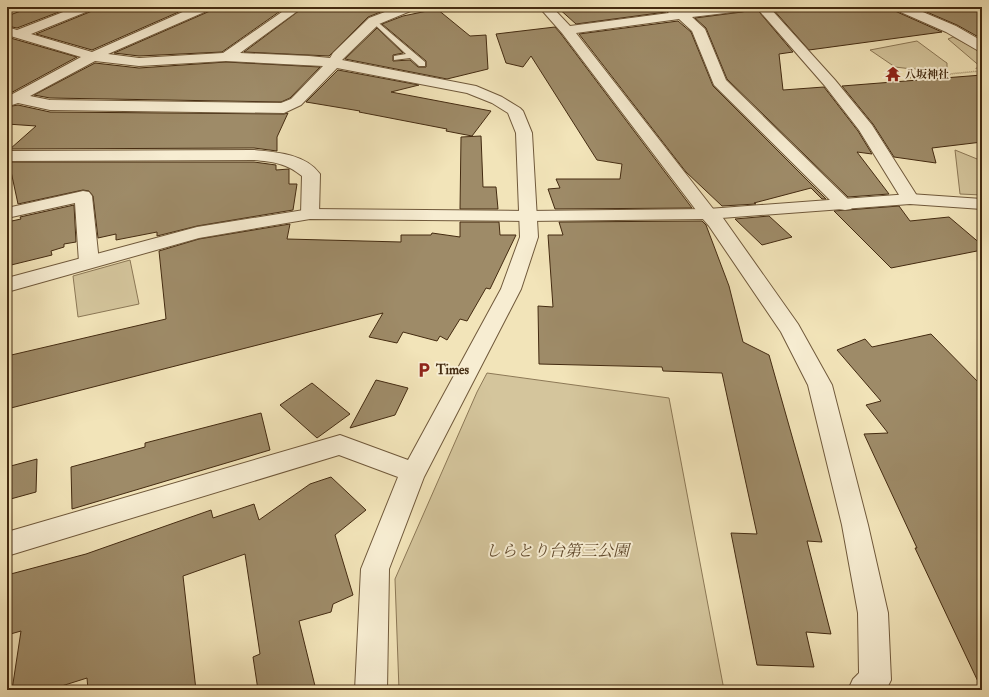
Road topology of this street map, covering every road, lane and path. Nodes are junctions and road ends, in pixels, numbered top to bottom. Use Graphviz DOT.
graph roads {
  1 [pos="87,7"];
  2 [pos="205,7"];
  3 [pos="297,7"];
  4 [pos="409,7"];
  5 [pos="545,7"];
  6 [pos="738,7"];
  7 [pos="742,7"];
  8 [pos="762,7"];
  9 [pos="900,7"];
  10 [pos="676,11"];
  11 [pos="374,21"];
  12 [pos="567,30"];
  13 [pos="13,32"];
  14 [pos="982,47"];
  15 [pos="412,55"];
  16 [pos="96,57"];
  17 [pos="226,58"];
  18 [pos="397,58"];
  19 [pos="334,63"];
  20 [pos="422,64"];
  21 [pos="980,71"];
  22 [pos="908,78"];
  23 [pos="11,101"];
  24 [pos="7,156"];
  25 [pos="910,199"];
  26 [pos="982,204"];
  27 [pos="845,205"];
  28 [pos="7,213"];
  29 [pos="310,214"];
  30 [pos="708,214"];
  31 [pos="527,216"];
  32 [pos="89,262"];
  33 [pos="7,285"];
  34 [pos="412,472"];
  35 [pos="7,544"];
  36 [pos="370,690"];
  37 [pos="864,690"];
  1 -- 13 [label="street"];
  2 -- 16 [label="street"];
  3 -- 17 [label="street"];
  4 -- 11 [label="street"];
  5 -- 12 [label="street"];
  6 -- 7 [label="street"];
  6 -- 10 [label="street"];
  8 -- 25 [label="street"];
  9 -- 14 [label="street"];
  10 -- 12 [label="street"];
  10 -- 27 [label="street"];
  11 -- 15 [label="lane"];
  11 -- 19 [label="street"];
  12 -- 30 [label="street"];
  13 -- 16 [label="street"];
  15 -- 18 [label="lane"];
  15 -- 20 [label="lane"];
  16 -- 17 [label="street"];
  16 -- 23 [label="street"];
  17 -- 19 [label="street"];
  19 -- 23 [label="street"];
  19 -- 31 [label="street"];
  21 -- 22 [label="path"];
  24 -- 29 [label="street"];
  25 -- 26 [label="street"];
  25 -- 27 [label="street"];
  27 -- 30 [label="street"];
  28 -- 32 [label="street"];
  29 -- 31 [label="street"];
  29 -- 32 [label="street"];
  30 -- 31 [label="street"];
  30 -- 37 [label="street"];
  31 -- 34 [label="street"];
  32 -- 33 [label="street"];
  34 -- 35 [label="street"];
  34 -- 36 [label="street"];
}
